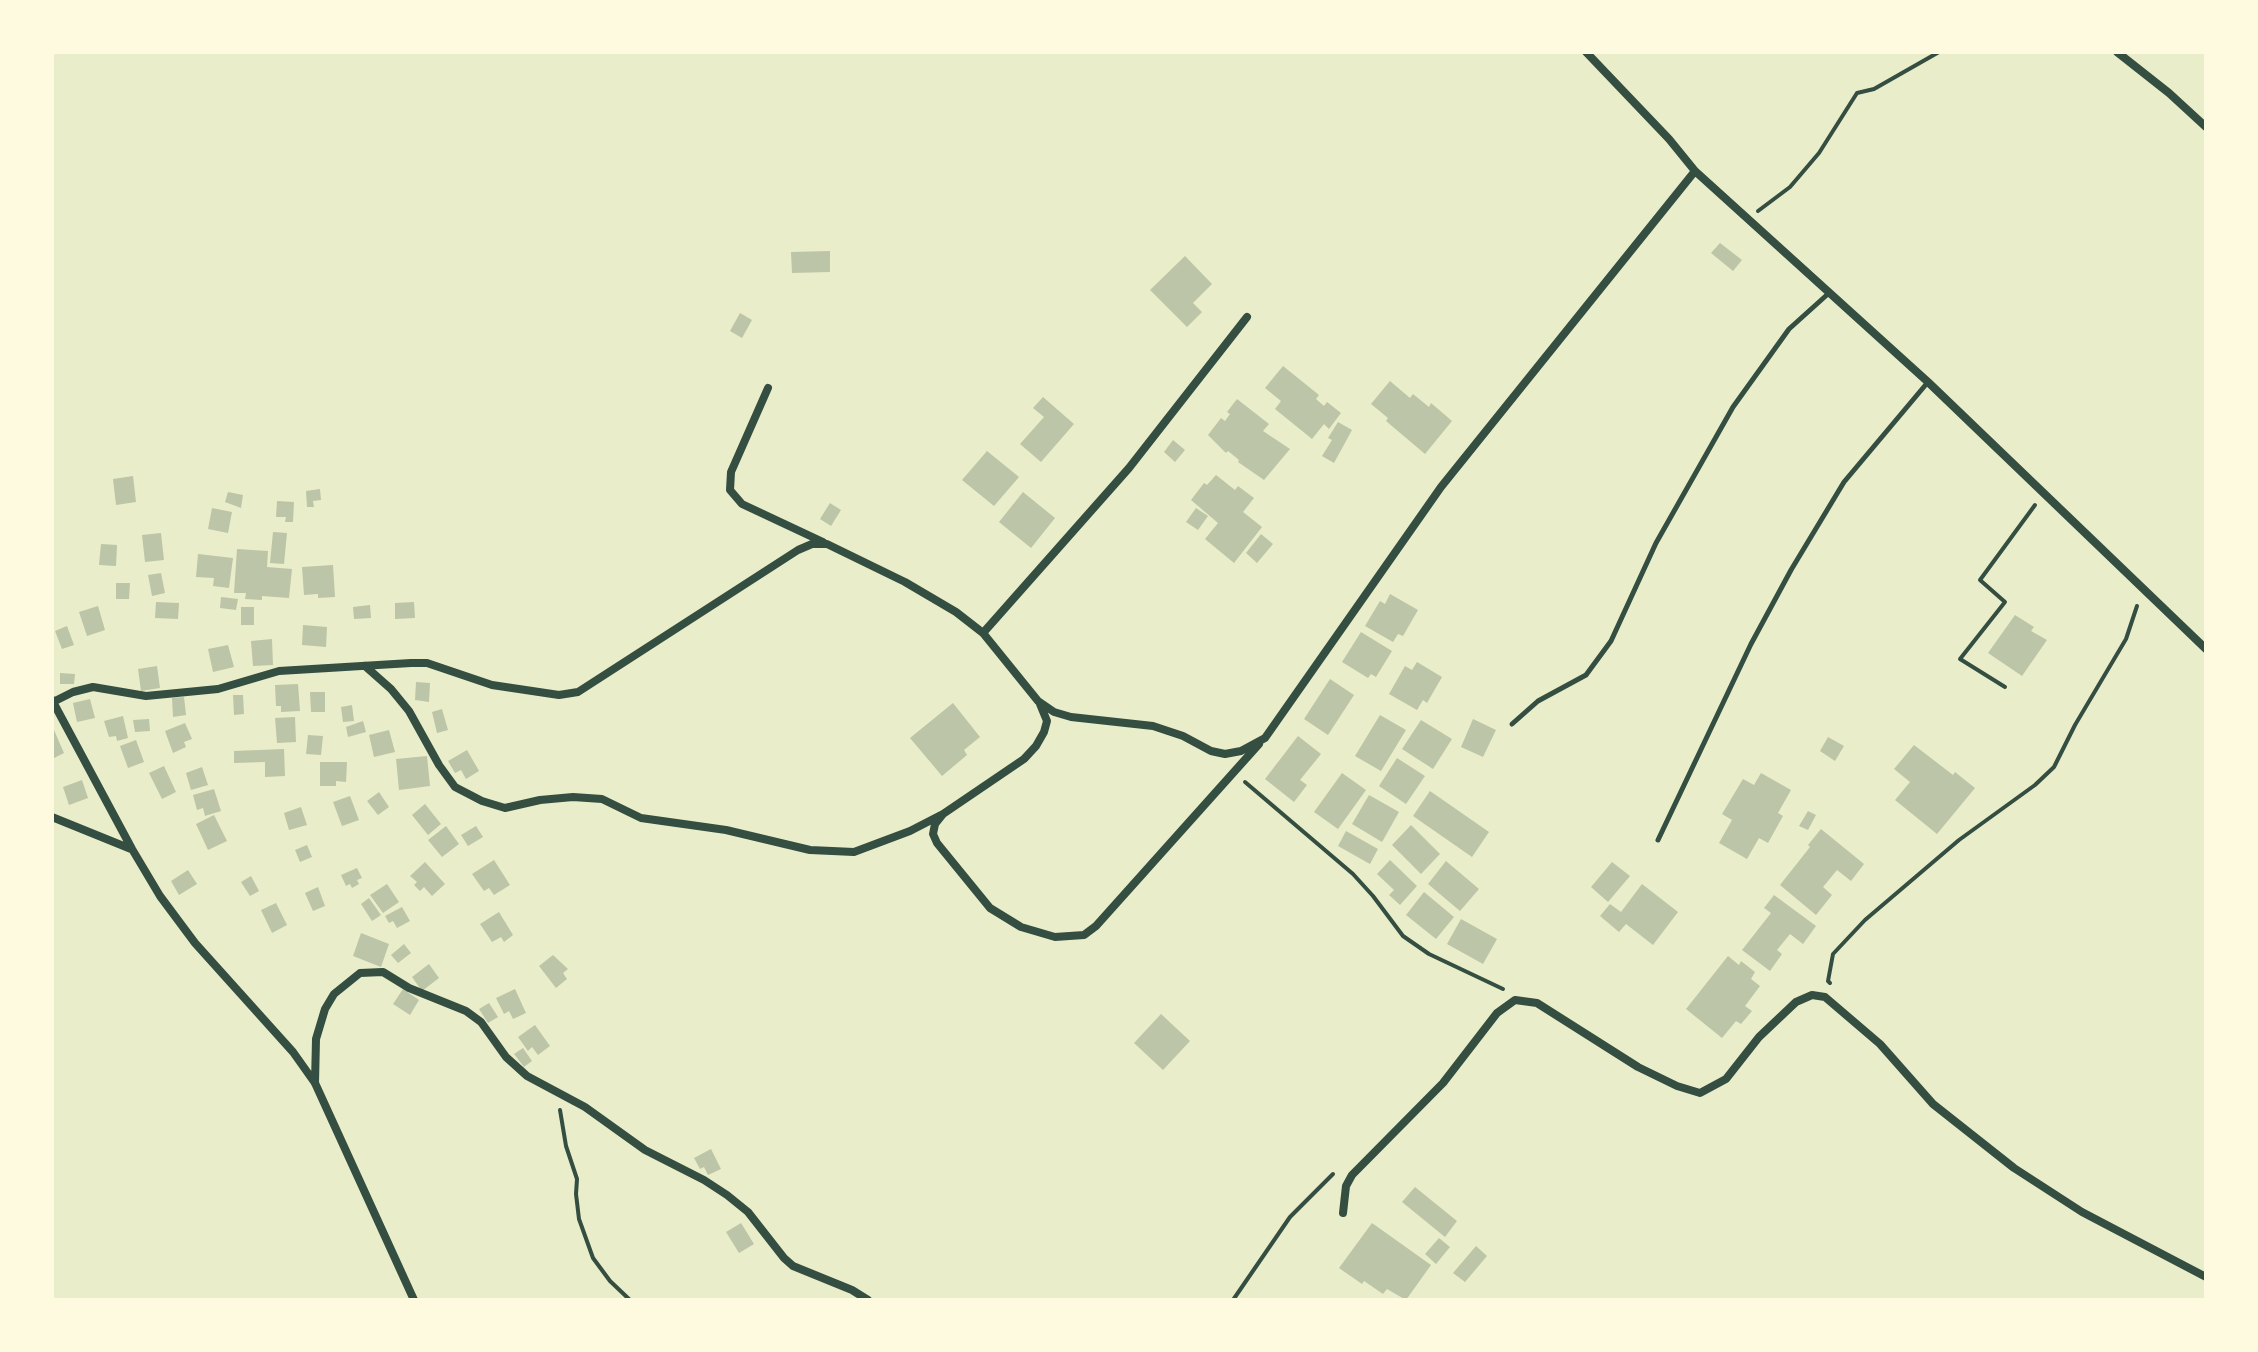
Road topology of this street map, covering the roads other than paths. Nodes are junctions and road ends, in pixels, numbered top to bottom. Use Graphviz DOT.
graph roads {
  1 [pos="1586,52"];
  2 [pos="2117,52"];
  3 [pos="2206,127"];
  4 [pos="1695,171"];
  5 [pos="1830,293"];
  6 [pos="1247,317"];
  7 [pos="1928,382"];
  8 [pos="768,388"];
  9 [pos="827,544"];
  10 [pos="983,633"];
  11 [pos="2206,649"];
  12 [pos="365,666"];
  13 [pos="52,701"];
  14 [pos="1038,701"];
  15 [pos="1512,724"];
  16 [pos="1265,738"];
  17 [pos="943,814"];
  18 [pos="52,817"];
  19 [pos="1658,840"];
  20 [pos="132,849"];
  21 [pos="315,1083"];
  22 [pos="1343,1213"];
  23 [pos="2206,1277"];
  24 [pos="414,1300"];
  25 [pos="868,1300"];
  1 -- 4 [label="street"];
  2 -- 3 [label="street"];
  4 -- 5 [label="street"];
  4 -- 16 [label="street"];
  5 -- 7 [label="street"];
  5 -- 15 [label="lane"];
  6 -- 10 [label="street"];
  7 -- 11 [label="street"];
  7 -- 19 [label="lane"];
  8 -- 9 [label="street"];
  9 -- 10 [label="street"];
  9 -- 12 [label="street"];
  10 -- 14 [label="street"];
  12 -- 13 [label="street"];
  12 -- 17 [label="street"];
  13 -- 20 [label="street"];
  14 -- 16 [label="street"];
  14 -- 17 [label="street"];
  16 -- 17 [label="street"];
  18 -- 20 [label="street"];
  20 -- 21 [label="street"];
  21 -- 24 [label="street"];
  21 -- 25 [label="street"];
  22 -- 23 [label="street"];
}
